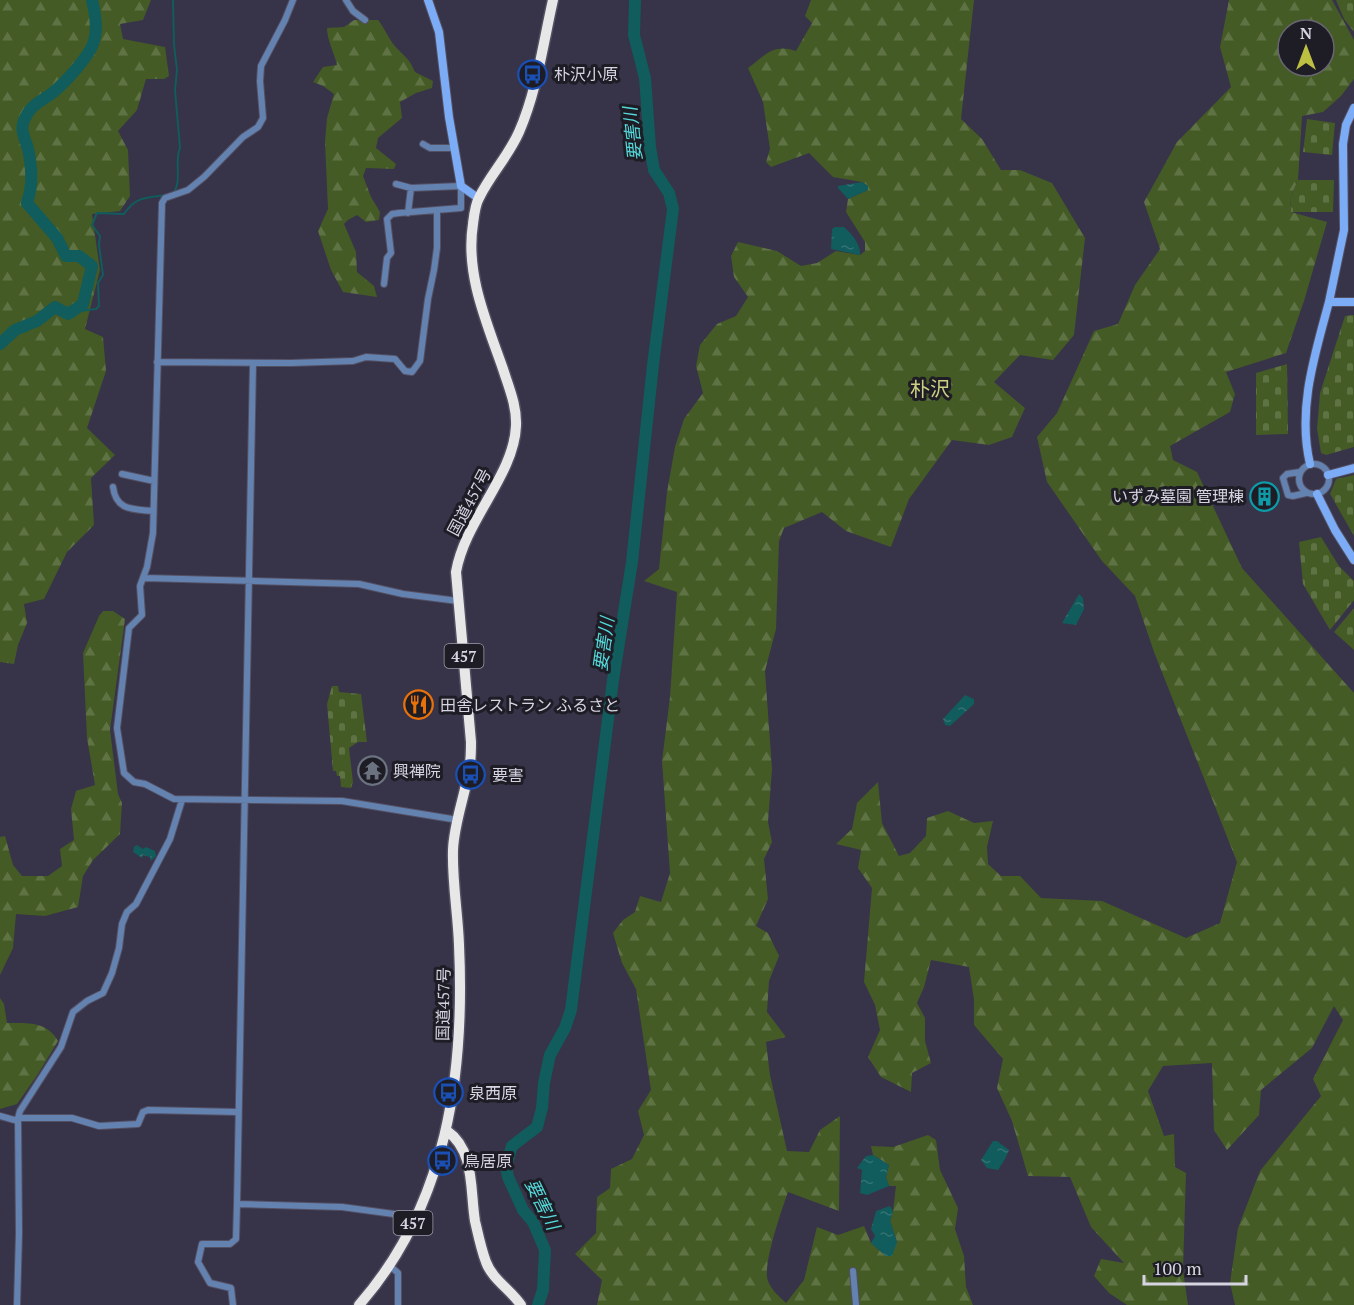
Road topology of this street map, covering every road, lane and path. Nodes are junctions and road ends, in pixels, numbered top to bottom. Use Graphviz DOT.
graph roads {
  1 [pos="293,0"];
  2 [pos="346,0"];
  3 [pos="428,0"];
  4 [pos="552,0"];
  5 [pos="365,20"];
  6 [pos="1354,108"];
  7 [pos="423,144"];
  8 [pos="454,148"];
  9 [pos="396,184"];
  10 [pos="461,186"];
  11 [pos="411,188"];
  12 [pos="478,198"];
  13 [pos="437,211"];
  14 [pos="408,213"];
  15 [pos="384,284"];
  16 [pos="1329,302"];
  17 [pos="1354,302"];
  18 [pos="157,362"];
  19 [pos="253,363"];
  20 [pos="1310,464"];
  21 [pos="1354,468"];
  22 [pos="1300,472"];
  23 [pos="122,474"];
  24 [pos="1328,475"];
  25 [pos="154,481"];
  26 [pos="113,487"];
  27 [pos="1306,492"];
  28 [pos="1317,494"];
  29 [pos="153,511"];
  30 [pos="1354,560"];
  31 [pos="144,578"];
  32 [pos="248,580"];
  33 [pos="458,601"];
  34 [pos="182,800"];
  35 [pos="244,800"];
  36 [pos="458,820"];
  37 [pos="237,1112"];
  38 [pos="0,1116"];
  39 [pos="18,1119"];
  40 [pos="447,1131"];
  41 [pos="237,1204"];
  42 [pos="416,1217"];
  43 [pos="389,1265"];
  44 [pos="853,1271"];
  45 [pos="17,1305"];
  46 [pos="233,1305"];
  47 [pos="359,1305"];
  48 [pos="398,1305"];
  49 [pos="521,1305"];
  50 [pos="856,1305"];
  1 -- 18 [label="street"];
  2 -- 5 [label="street"];
  3 -- 8 [label="street"];
  4 -- 12 [label="highway, 国道457号 / 457"];
  6 -- 16 [label="street"];
  7 -- 8 [label="street"];
  8 -- 10 [label="street"];
  9 -- 11 [label="street"];
  10 -- 11 [label="street"];
  10 -- 12 [label="street"];
  10 -- 13 [label="street"];
  11 -- 14 [label="street"];
  12 -- 33 [label="highway, 国道457号 / 457"];
  13 -- 14 [label="street"];
  13 -- 19 [label="street"];
  14 -- 15 [label="street"];
  16 -- 17 [label="street"];
  16 -- 20 [label="street"];
  18 -- 19 [label="street"];
  18 -- 25 [label="street"];
  19 -- 32 [label="street"];
  20 -- 22 [label="street"];
  20 -- 24 [label="street"];
  21 -- 24 [label="street"];
  22 -- 27 [label="street"];
  22 -- 27 [label="street"];
  23 -- 25 [label="street"];
  24 -- 28 [label="street"];
  25 -- 29 [label="street"];
  26 -- 29 [label="street"];
  27 -- 28 [label="street"];
  28 -- 30 [label="street"];
  29 -- 31 [label="street"];
  31 -- 32 [label="street"];
  31 -- 34 [label="street"];
  32 -- 33 [label="street"];
  32 -- 35 [label="street"];
  33 -- 36 [label="highway, 国道457号 / 457"];
  34 -- 35 [label="street"];
  34 -- 39 [label="street"];
  35 -- 36 [label="street"];
  35 -- 37 [label="street"];
  36 -- 40 [label="highway, 国道457号 / 457"];
  37 -- 39 [label="street"];
  37 -- 41 [label="street"];
  38 -- 39 [label="street"];
  39 -- 45 [label="street"];
  40 -- 42 [label="highway, 457"];
  40 -- 49 [label="highway"];
  41 -- 42 [label="street"];
  41 -- 46 [label="street"];
  42 -- 43 [label="highway, 457"];
  43 -- 47 [label="highway, 457"];
  43 -- 48 [label="street"];
  44 -- 50 [label="street"];
}
